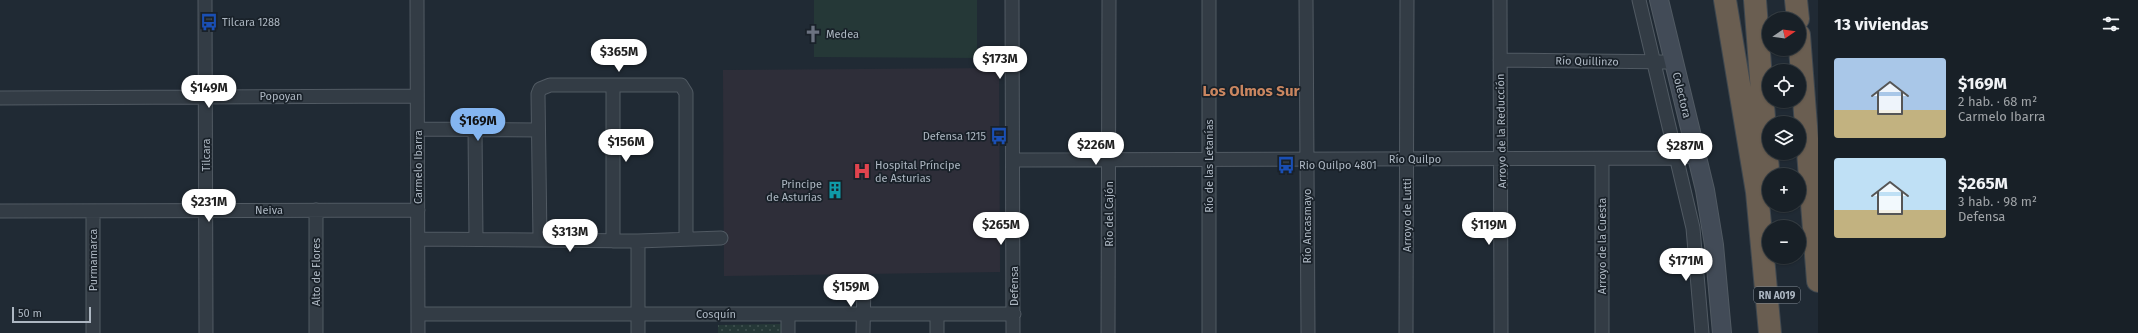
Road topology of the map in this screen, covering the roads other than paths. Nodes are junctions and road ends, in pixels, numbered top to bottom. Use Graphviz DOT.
graph roads {
  1 [pos="205,0"];
  2 [pos="417,0"];
  3 [pos="1012,0"];
  4 [pos="1109,0"];
  5 [pos="1209,0"];
  6 [pos="1306,0"];
  7 [pos="1407,0"];
  8 [pos="1500,0"];
  9 [pos="1639,0"];
  10 [pos="1658,0"];
  11 [pos="1725,0"];
  12 [pos="1755,0"];
  13 [pos="1796,0"];
  14 [pos="1797,12"];
  15 [pos="1801,56"];
  16 [pos="1500,60"];
  17 [pos="1654,62"];
  18 [pos="1674,62"];
  19 [pos="613,85"];
  20 [pos="417,96"];
  21 [pos="206,97"];
  22 [pos="0,98"];
  23 [pos="418,129"];
  24 [pos="475,129"];
  25 [pos="538,130"];
  26 [pos="1697,154"];
  27 [pos="1676,158"];
  28 [pos="1109,159"];
  29 [pos="1209,159"];
  30 [pos="1307,159"];
  31 [pos="1407,159"];
  32 [pos="1502,159"];
  33 [pos="1602,159"];
  34 [pos="1013,160"];
  35 [pos="1768,168"];
  36 [pos="316,210"];
  37 [pos="418,210"];
  38 [pos="0,211"];
  39 [pos="93,211"];
  40 [pos="206,211"];
  41 [pos="686,238"];
  42 [pos="722,238"];
  43 [pos="418,239"];
  44 [pos="476,239"];
  45 [pos="540,240"];
  46 [pos="613,241"];
  47 [pos="638,241"];
  48 [pos="1775,264"];
  49 [pos="1818,281"];
  50 [pos="864,283"];
  51 [pos="418,314"];
  52 [pos="638,314"];
  53 [pos="788,314"];
  54 [pos="864,314"];
  55 [pos="937,314"];
  56 [pos="1014,314"];
  57 [pos="93,333"];
  58 [pos="206,333"];
  59 [pos="316,333"];
  60 [pos="418,333"];
  61 [pos="638,333"];
  62 [pos="788,333"];
  63 [pos="864,333"];
  64 [pos="937,333"];
  65 [pos="1013,333"];
  66 [pos="1108,333"];
  67 [pos="1209,333"];
  68 [pos="1308,333"];
  69 [pos="1406,333"];
  70 [pos="1501,333"];
  71 [pos="1602,333"];
  72 [pos="1702,333"];
  73 [pos="1722,333"];
  74 [pos="1770,333"];
  75 [pos="1780,333"];
  1 -- 21 [label="street, Tilcara"];
  2 -- 20 [label="street, Carmelo Ibarra"];
  3 -- 34 [label="street, Defensa"];
  4 -- 28 [label="street, Río del Cajón"];
  5 -- 29 [label="street, Río de las Letanías"];
  6 -- 30 [label="street, Río Ancasmayo"];
  7 -- 31 [label="street, Arroyo de Lutti"];
  8 -- 16 [label="street, Arroyo de la Reducción"];
  9 -- 17 [label="street"];
  10 -- 18 [label="street, Colectora"];
  11 -- 74 [label="highway"];
  12 -- 35 [label="highway"];
  13 -- 14 [label="highway"];
  15 -- 49 [label="highway"];
  16 -- 17 [label="street, Río Quillinzo"];
  16 -- 32 [label="street, Arroyo de la Reducción"];
  17 -- 18 [label="street, Río Quillinzo"];
  17 -- 27 [label="street"];
  18 -- 26 [label="street, Colectora"];
  19 -- 25 [label="street"];
  19 -- 41 [label="street"];
  19 -- 46 [label="street"];
  20 -- 21 [label="street, Popoyan"];
  20 -- 23 [label="street, Carmelo Ibarra"];
  21 -- 22 [label="street, Popoyan"];
  21 -- 40 [label="street, Tilcara"];
  23 -- 24 [label="street"];
  23 -- 37 [label="street, Carmelo Ibarra"];
  24 -- 25 [label="street"];
  24 -- 44 [label="street"];
  25 -- 45 [label="street"];
  26 -- 27 [label="street, Río Quilpo"];
  26 -- 73 [label="street, Colectora"];
  27 -- 33 [label="street, Río Quilpo"];
  27 -- 72 [label="street"];
  28 -- 29 [label="street, Río Quilpo"];
  28 -- 34 [label="street, Río Quilpo"];
  28 -- 66 [label="street, Río del Cajón"];
  29 -- 30 [label="street, Río Quilpo"];
  29 -- 67 [label="street, Río de las Letanías"];
  30 -- 31 [label="street, Río Quilpo"];
  30 -- 68 [label="street, Río Ancasmayo"];
  31 -- 32 [label="street, Río Quilpo"];
  31 -- 69 [label="street, Arroyo de Lutti"];
  32 -- 33 [label="street, Río Quilpo"];
  32 -- 70 [label="street, Arroyo de la Reducción"];
  33 -- 71 [label="street, Arroyo de la Cuesta"];
  34 -- 56 [label="street, Defensa"];
  36 -- 37 [label="street, Neiva"];
  36 -- 40 [label="street, Neiva"];
  36 -- 59 [label="street, Alto de Flores"];
  37 -- 43 [label="street, Carmelo Ibarra"];
  38 -- 39 [label="street, Neiva"];
  39 -- 40 [label="street, Neiva"];
  39 -- 57 [label="street, Purmamarca"];
  40 -- 58 [label="street, Tilcara"];
  41 -- 42 [label="street"];
  41 -- 47 [label="street"];
  43 -- 44 [label="street"];
  43 -- 51 [label="street, Carmelo Ibarra"];
  44 -- 45 [label="street"];
  45 -- 46 [label="street"];
  46 -- 47 [label="street"];
  47 -- 52 [label="street"];
  48 -- 75 [label="highway, RN A019"];
  50 -- 54 [label="street"];
  51 -- 52 [label="street, Cosquín"];
  51 -- 60 [label="street, Carmelo Ibarra"];
  52 -- 53 [label="street, Cosquín"];
  52 -- 61 [label="street"];
  53 -- 54 [label="street, Cosquín"];
  53 -- 62 [label="street"];
  54 -- 55 [label="street, Cosquín"];
  54 -- 63 [label="street"];
  55 -- 56 [label="street, Cosquín"];
  55 -- 64 [label="street"];
  56 -- 65 [label="street, Defensa"];
}
